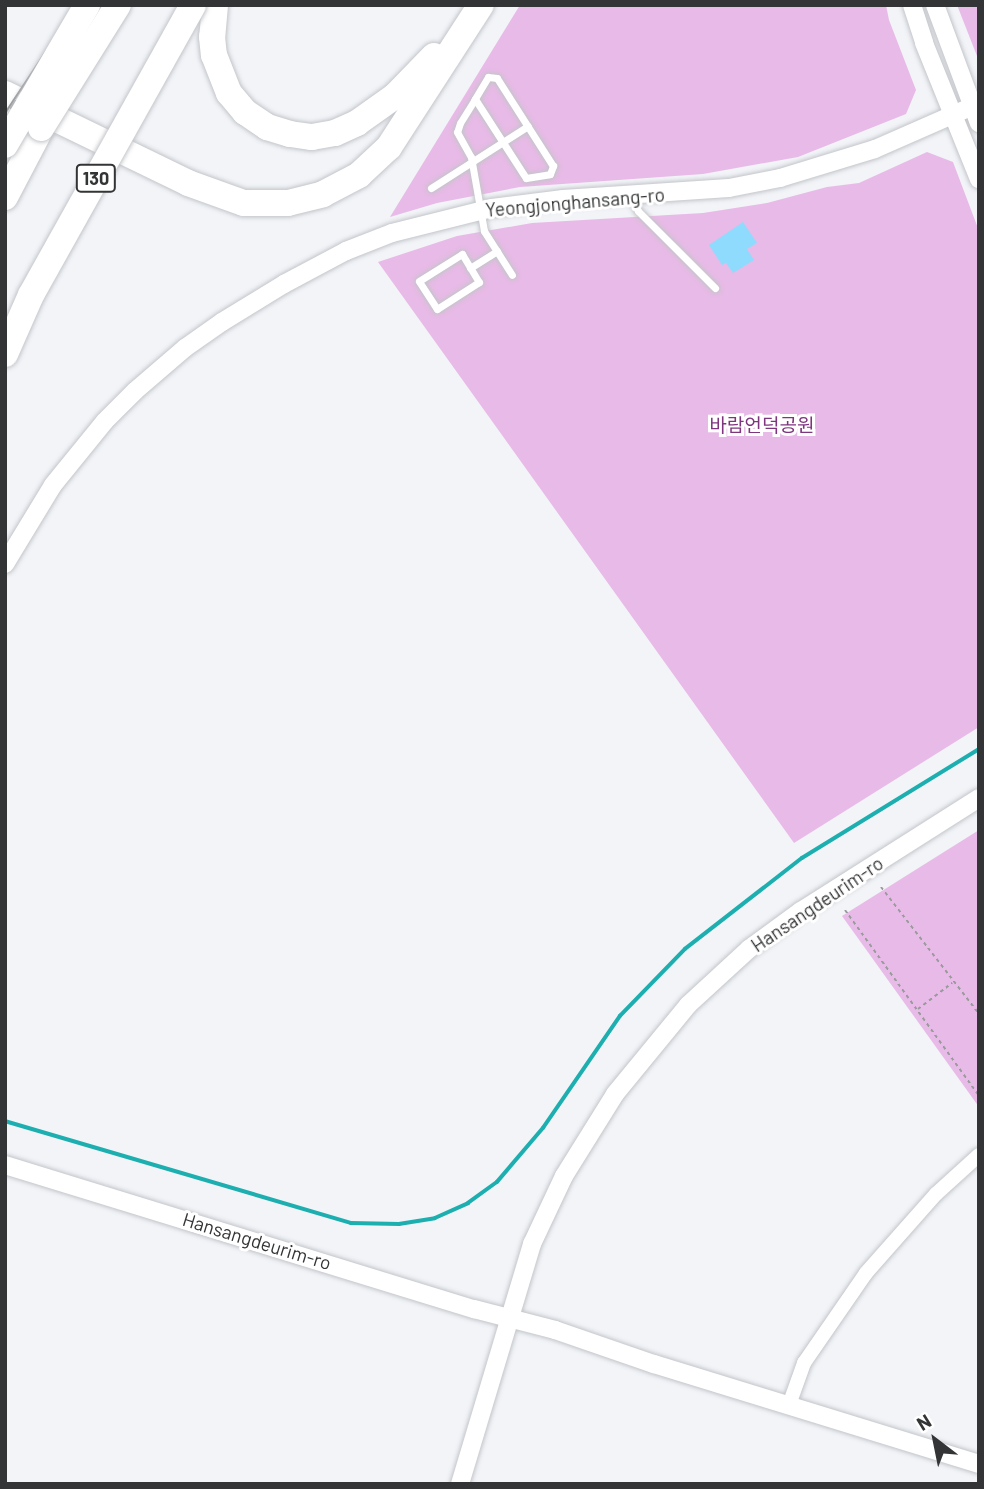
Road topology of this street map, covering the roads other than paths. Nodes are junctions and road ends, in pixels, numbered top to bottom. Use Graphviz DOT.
graph roads {
  1 [pos="87,5"];
  2 [pos="118,5"];
  3 [pos="193,5"];
  4 [pos="215,5"];
  5 [pos="468,5"];
  6 [pos="481,5"];
  7 [pos="912,5"];
  8 [pos="935,5"];
  9 [pos="5,94"];
  10 [pos="475,99"];
  11 [pos="952,115"];
  12 [pos="976,115"];
  13 [pos="528,127"];
  14 [pos="503,143"];
  15 [pos="5,145"];
  16 [pos="472,162"];
  17 [pos="979,179"];
  18 [pos="431,188"];
  19 [pos="629,195"];
  20 [pos="5,197"];
  21 [pos="480,210"];
  22 [pos="497,251"];
  23 [pos="470,268"];
  24 [pos="512,275"];
  25 [pos="715,288"];
  26 [pos="5,354"];
  27 [pos="5,564"];
  28 [pos="979,798"];
  29 [pos="979,1155"];
  30 [pos="5,1165"];
  31 [pos="508,1318"];
  32 [pos="789,1405"];
  33 [pos="979,1464"];
  34 [pos="460,1484"];
  1 -- 15 [label="highway, bridge"];
  2 -- 20 [label="highway, bridge"];
  3 -- 26 [label="highway, 130, bridge"];
  4 -- 5 [label="highway"];
  6 -- 9 [label="highway"];
  7 -- 11 [label="street"];
  8 -- 12 [label="street"];
  10 -- 13 [label="lane"];
  10 -- 14 [label="lane"];
  10 -- 16 [label="lane"];
  11 -- 12 [label="street, Yeongjonghansang-ro"];
  11 -- 17 [label="street"];
  11 -- 19 [label="street, Yeongjonghansang-ro"];
  13 -- 14 [label="lane"];
  13 -- 14 [label="lane"];
  14 -- 16 [label="lane"];
  16 -- 18 [label="lane"];
  16 -- 21 [label="lane"];
  19 -- 21 [label="street, Yeongjonghansang-ro"];
  19 -- 25 [label="lane"];
  21 -- 22 [label="lane"];
  21 -- 27 [label="street, Yeongjonghansang-ro"];
  22 -- 23 [label="lane"];
  22 -- 24 [label="lane"];
  23 -- 23 [label="lane"];
  28 -- 31 [label="street, Hansangdeurim-ro"];
  29 -- 32 [label="street"];
  30 -- 31 [label="street, Hansangdeurim-ro"];
  31 -- 32 [label="street, Hansangdeurim-ro"];
  31 -- 34 [label="street, Hansangdeurim-ro"];
  32 -- 33 [label="street, Hansangdeurim-ro"];
}
